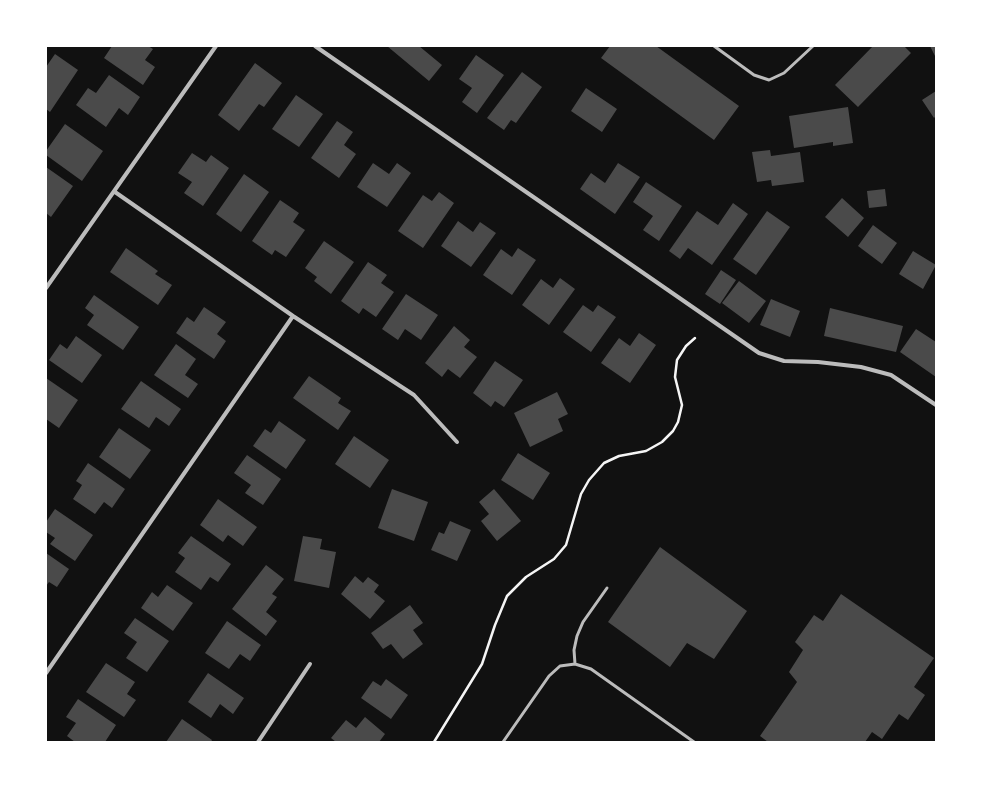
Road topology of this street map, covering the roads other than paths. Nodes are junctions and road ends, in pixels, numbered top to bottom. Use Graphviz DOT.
graph roads {
  1 [pos="216,46"];
  2 [pos="315,46"];
  3 [pos="714,46"];
  4 [pos="813,46"];
  5 [pos="115,192"];
  6 [pos="46,288"];
  7 [pos="293,316"];
  8 [pos="936,405"];
  9 [pos="457,442"];
  10 [pos="607,588"];
  11 [pos="310,664"];
  12 [pos="575,664"];
  13 [pos="46,673"];
  14 [pos="258,742"];
  15 [pos="503,742"];
  16 [pos="694,742"];
  1 -- 5 [label="street"];
  2 -- 8 [label="street"];
  3 -- 4 [label="lane"];
  5 -- 6 [label="street"];
  5 -- 7 [label="street"];
  7 -- 9 [label="street"];
  7 -- 13 [label="street"];
  10 -- 12 [label="lane"];
  11 -- 14 [label="street"];
  12 -- 15 [label="lane"];
  12 -- 16 [label="lane"];
}
